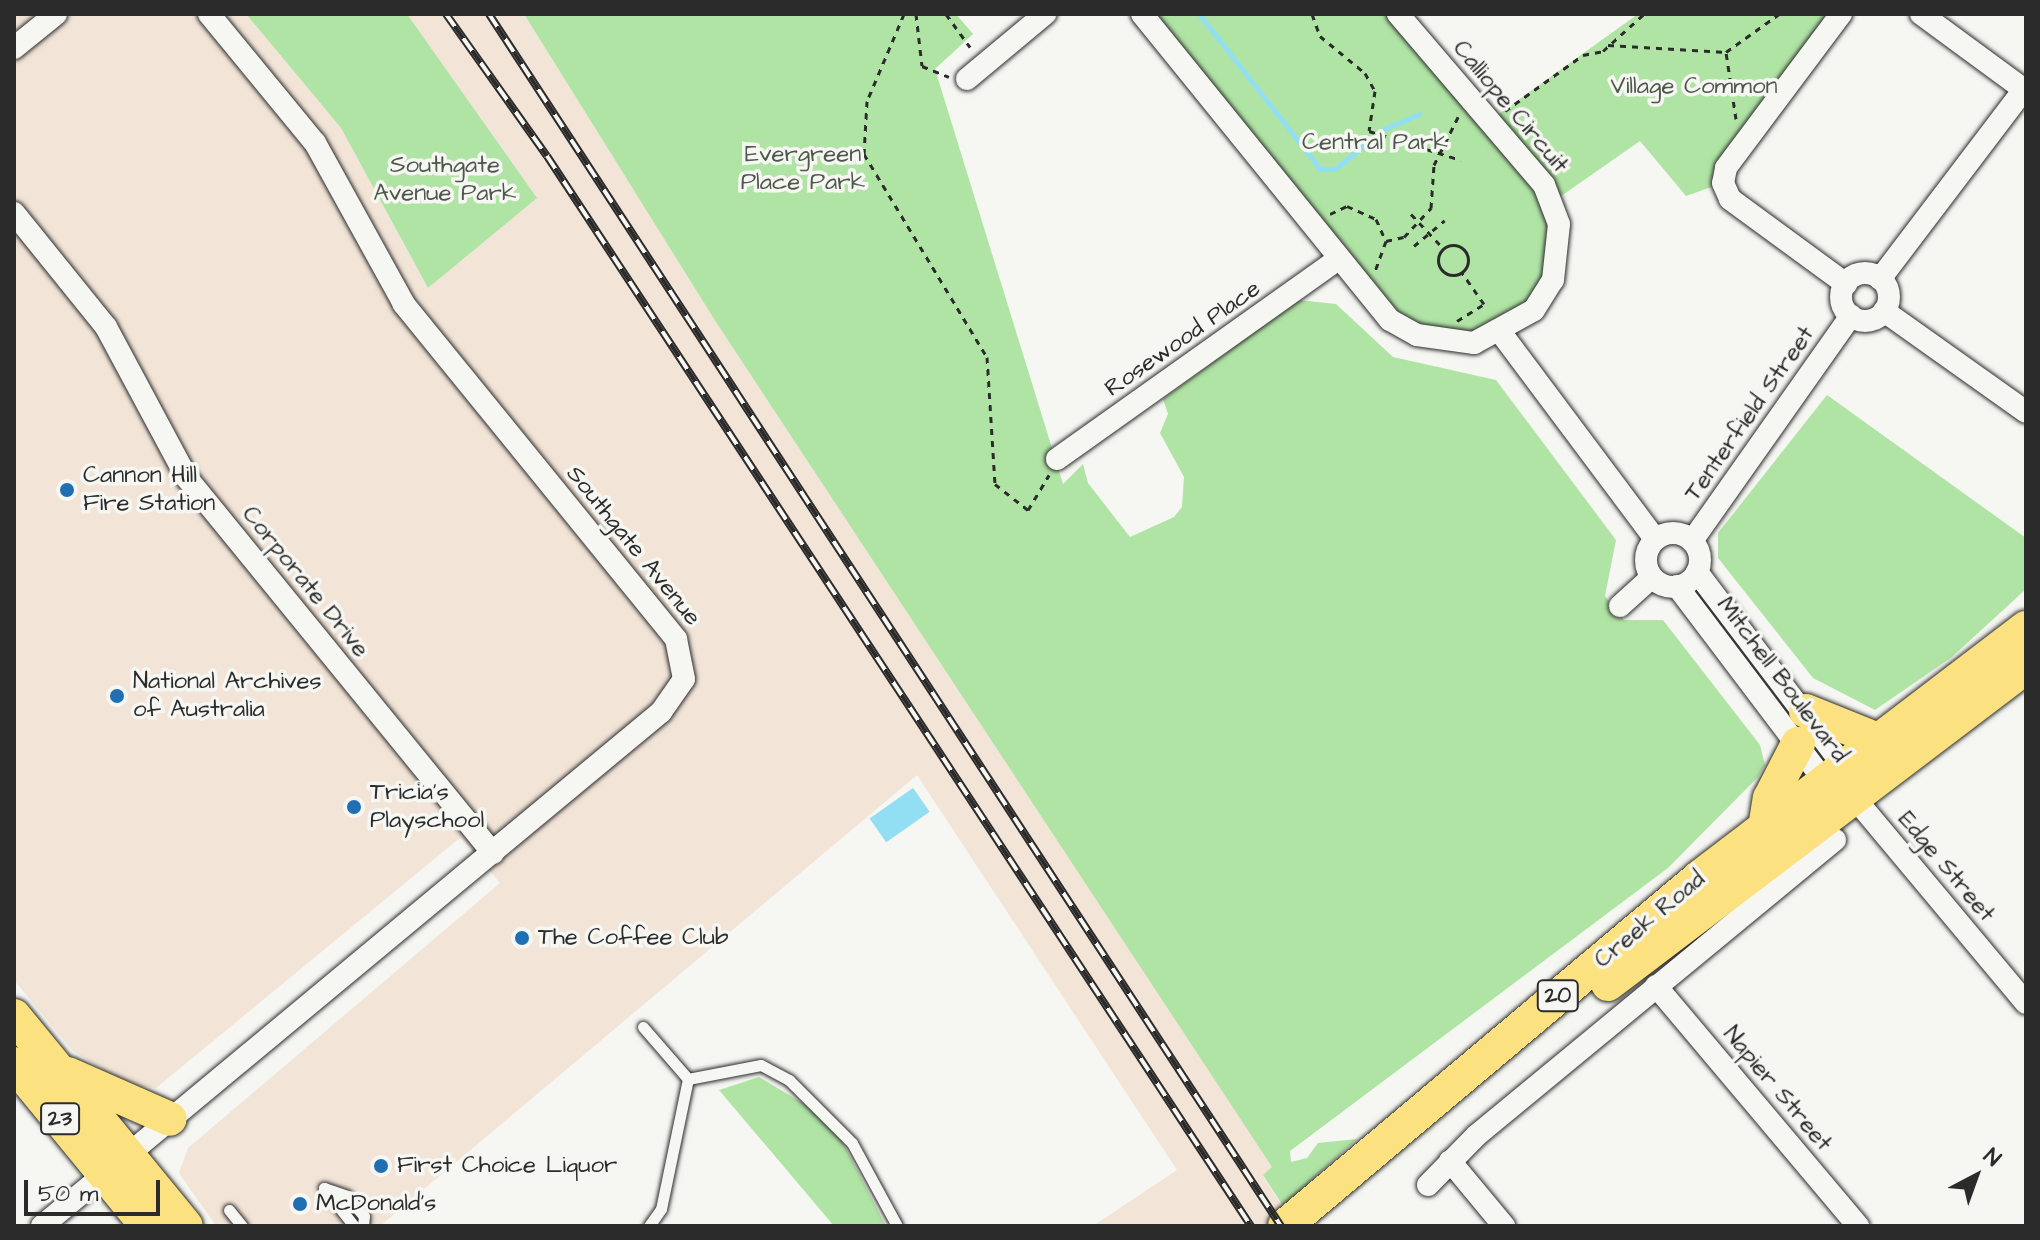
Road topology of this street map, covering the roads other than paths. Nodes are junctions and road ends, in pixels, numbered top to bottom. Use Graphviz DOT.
graph roads {
  1 [pos="56,14"];
  2 [pos="209,14"];
  3 [pos="1045,14"];
  4 [pos="1142,14"];
  5 [pos="1398,14"];
  6 [pos="1841,14"];
  7 [pos="1921,14"];
  8 [pos="14,48"];
  9 [pos="967,79"];
  10 [pos="2025,89"];
  11 [pos="14,213"];
  12 [pos="1338,259"];
  13 [pos="1880,279"];
  14 [pos="1846,284"];
  15 [pos="1884,311"];
  16 [pos="1851,316"];
  17 [pos="1501,333"];
  18 [pos="2026,412"];
  19 [pos="1057,459"];
  20 [pos="1655,539"];
  21 [pos="1692,541"];
  22 [pos="1697,572"];
  23 [pos="1652,577"];
  24 [pos="1677,586"];
  25 [pos="1620,606"];
  26 [pos="2026,628"];
  27 [pos="2026,667"];
  28 [pos="1806,711"];
  29 [pos="1883,742"];
  30 [pos="1798,744"];
  31 [pos="1838,776"];
  32 [pos="1857,801"];
  33 [pos="1765,828"];
  34 [pos="1835,840"];
  35 [pos="493,853"];
  36 [pos="1656,986"];
  37 [pos="2026,1003"];
  38 [pos="14,1016"];
  39 [pos="643,1027"];
  40 [pos="14,1064"];
  41 [pos="60,1071"];
  42 [pos="688,1079"];
  43 [pos="170,1119"];
  44 [pos="1450,1161"];
  45 [pos="116,1165"];
  46 [pos="1428,1185"];
  47 [pos="229,1210"];
  48 [pos="1300,1223"];
  49 [pos="42,1226"];
  50 [pos="147,1226"];
  51 [pos="186,1226"];
  52 [pos="242,1226"];
  53 [pos="354,1226"];
  54 [pos="363,1226"];
  55 [pos="649,1226"];
  56 [pos="897,1226"];
  57 [pos="1504,1226"];
  58 [pos="1858,1226"];
  1 -- 8 [label="street"];
  2 -- 35 [label="street, Southgate Avenue"];
  3 -- 9 [label="street"];
  4 -- 12 [label="street, Calliope Circuit"];
  5 -- 17 [label="street, Calliope Circuit"];
  6 -- 14 [label="street"];
  7 -- 10 [label="street"];
  10 -- 13 [label="street"];
  11 -- 35 [label="street, Corporate Drive"];
  12 -- 17 [label="street, Calliope Circuit"];
  12 -- 19 [label="street, Rosewood Place"];
  13 -- 14 [label="street"];
  13 -- 15 [label="street"];
  14 -- 16 [label="street, Tenterfield Street"];
  15 -- 16 [label="street"];
  15 -- 18 [label="street"];
  16 -- 21 [label="street, Tenterfield Street"];
  17 -- 20 [label="street"];
  20 -- 21 [label="street"];
  20 -- 23 [label="street"];
  21 -- 22 [label="street, Mitchell Boulevard"];
  22 -- 24 [label="street, Mitchell Boulevard"];
  22 -- 28 [label="street, Mitchell Boulevard"];
  23 -- 24 [label="street"];
  23 -- 25 [label="street"];
  24 -- 30 [label="street, Mitchell Boulevard"];
  26 -- 29 [label="main road, Creek Road / 20"];
  27 -- 32 [label="main road, Creek Road / 20"];
  28 -- 29 [label="main road"];
  28 -- 31 [label="street, Mitchell Boulevard"];
  29 -- 31 [label="main road, Creek Road / 20"];
  30 -- 31 [label="street, Mitchell Boulevard"];
  30 -- 33 [label="main road"];
  31 -- 32 [label="street, Mitchell Boulevard"];
  31 -- 33 [label="main road, Creek Road / 20"];
  32 -- 37 [label="street, Edge Street"];
  32 -- 48 [label="main road, Creek Road / 20"];
  33 -- 48 [label="main road, Creek Road / 20"];
  34 -- 36 [label="street"];
  35 -- 43 [label="street, Southgate Avenue"];
  36 -- 44 [label="street"];
  36 -- 58 [label="street, Napier Street"];
  38 -- 41 [label="main road, 23"];
  39 -- 42 [label="lane"];
  40 -- 45 [label="main road, 23"];
  41 -- 43 [label="main road"];
  41 -- 45 [label="main road, 23"];
  42 -- 55 [label="lane"];
  42 -- 56 [label="lane"];
  43 -- 45 [label="street, Southgate Avenue"];
  44 -- 46 [label="street"];
  44 -- 57 [label="street"];
  45 -- 49 [label="street, Southgate Avenue"];
  45 -- 50 [label="main road, 23"];
  45 -- 51 [label="main road, 23"];
  47 -- 52 [label="lane"];
  53 -- 54 [label="lane"];
}
